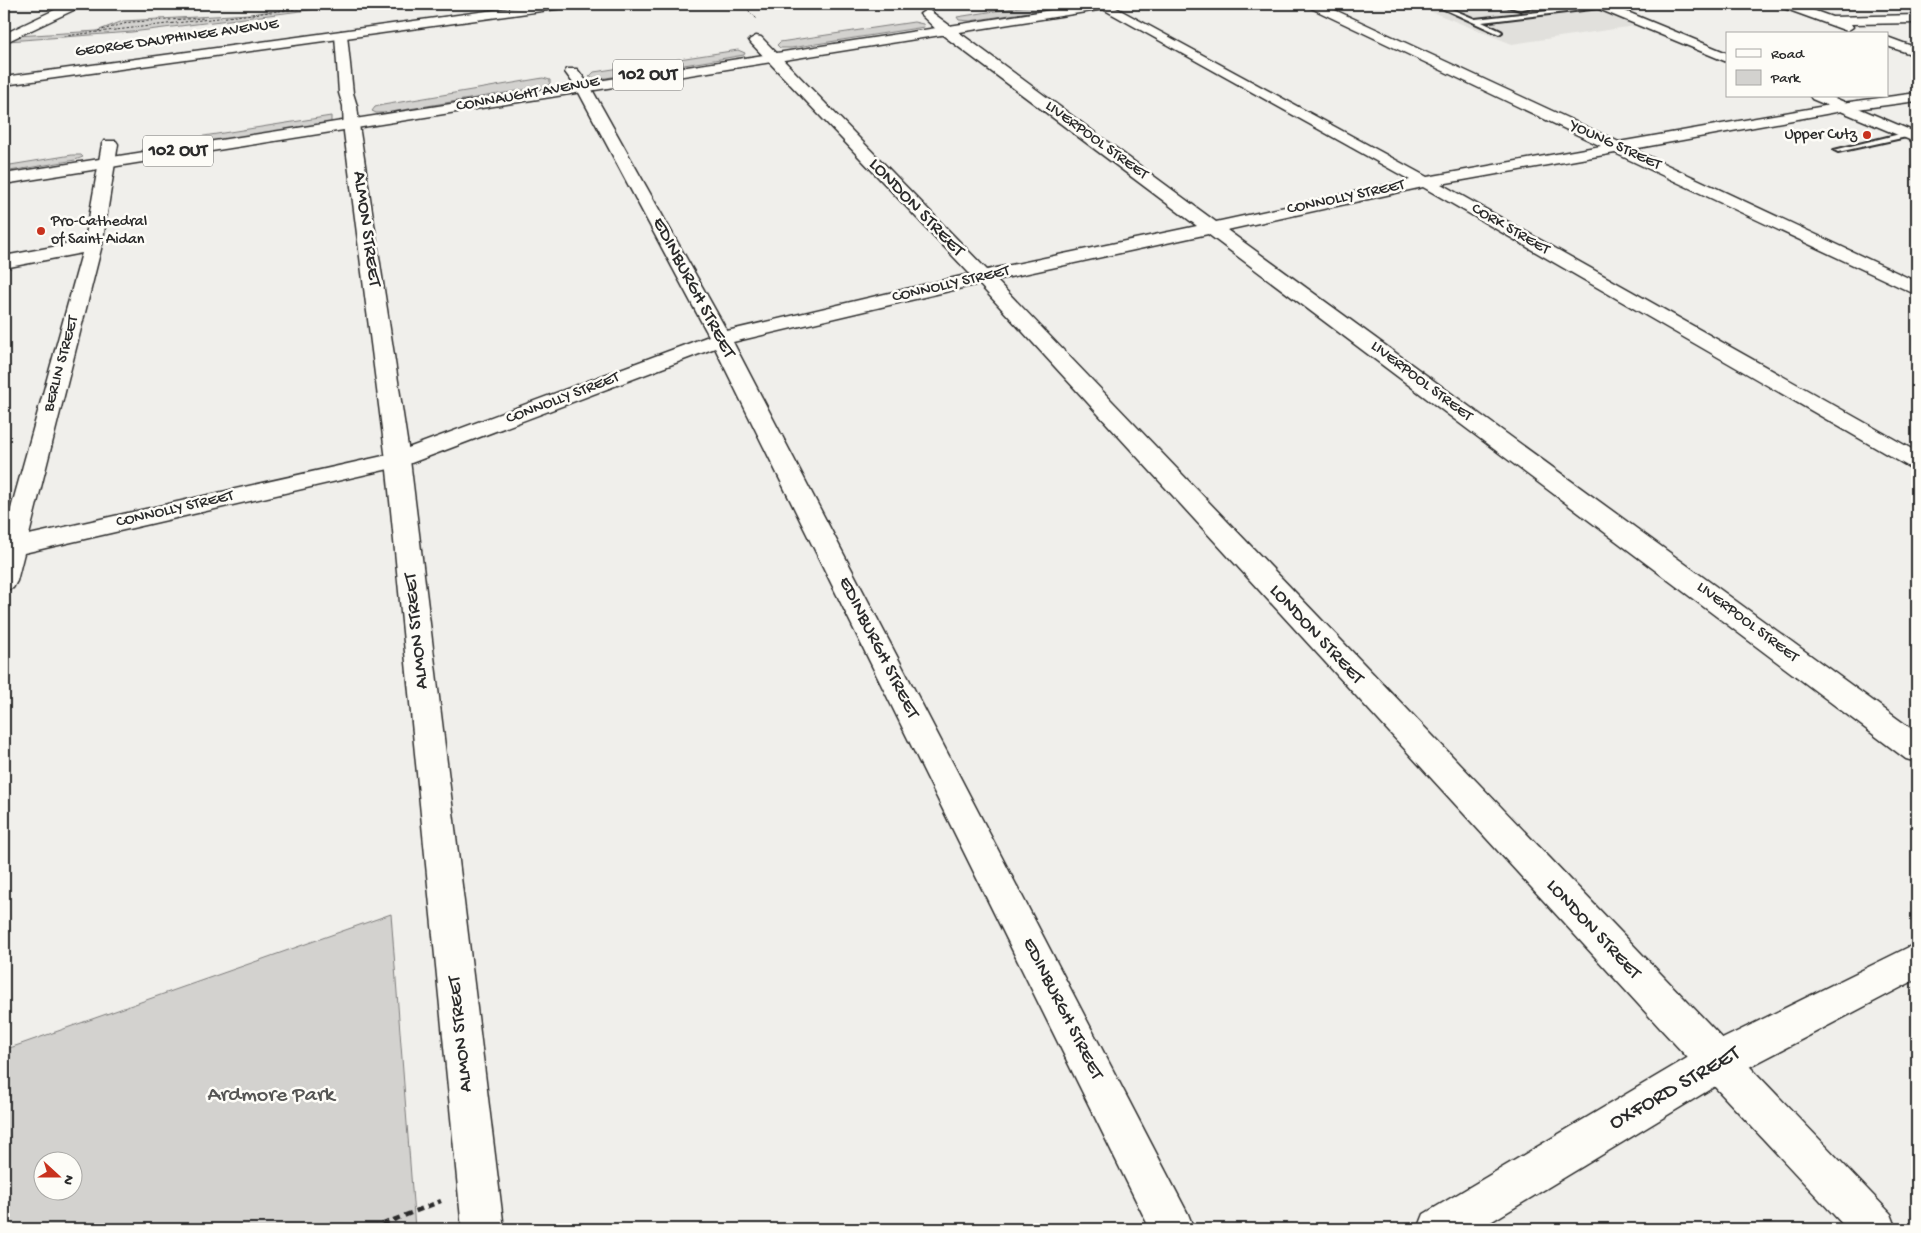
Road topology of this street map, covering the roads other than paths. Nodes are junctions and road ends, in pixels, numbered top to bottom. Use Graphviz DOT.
graph roads {
  1 [pos="76,4"];
  2 [pos="563,4"];
  3 [pos="1104,4"];
  4 [pos="1336,4"];
  5 [pos="1436,4"];
  6 [pos="1504,4"];
  7 [pos="1785,4"];
  8 [pos="1316,5"];
  9 [pos="1601,5"];
  10 [pos="1536,6"];
  11 [pos="921,15"];
  12 [pos="1917,19"];
  13 [pos="945,21"];
  14 [pos="1475,21"];
  15 [pos="1830,21"];
  16 [pos="1500,32"];
  17 [pos="1860,32"];
  18 [pos="341,34"];
  19 [pos="4,38"];
  20 [pos="1888,41"];
  21 [pos="762,44"];
  22 [pos="1917,52"];
  23 [pos="1726,58"];
  24 [pos="577,75"];
  25 [pos="4,81"];
  26 [pos="1917,97"];
  27 [pos="1822,98"];
  28 [pos="1842,106"];
  29 [pos="350,111"];
  30 [pos="1912,136"];
  31 [pos="1618,148"];
  32 [pos="109,149"];
  33 [pos="1838,150"];
  34 [pos="4,179"];
  35 [pos="1425,182"];
  36 [pos="1212,227"];
  37 [pos="93,245"];
  38 [pos="4,262"];
  39 [pos="983,277"];
  40 [pos="1917,289"];
  41 [pos="721,339"];
  42 [pos="398,460"];
  43 [pos="1917,462"];
  44 [pos="9,548"];
  45 [pos="4,582"];
  46 [pos="1917,750"];
  47 [pos="1917,960"];
  48 [pos="1718,1062"];
  49 [pos="483,1229"];
  50 [pos="1173,1229"];
  51 [pos="1439,1229"];
  52 [pos="1876,1229"];
  1 -- 19 [label="street"];
  2 -- 18 [label="street, GEORGE DAUPHINEE AVENUE"];
  3 -- 13 [label="street, CONNAUGHT AVENUE / 102 OUT"];
  3 -- 35 [label="street, CORK STREET"];
  4 -- 8 [label="lane"];
  5 -- 14 [label="lane"];
  6 -- 10 [label="lane"];
  7 -- 15 [label="street"];
  8 -- 31 [label="street, YOUNG STREET"];
  9 -- 14 [label="lane"];
  9 -- 23 [label="street"];
  11 -- 13 [label="street, LIVERPOOL STREET"];
  11 -- 13 [label="street, CONNAUGHT AVENUE"];
  12 -- 15 [label="street"];
  13 -- 21 [label="street, CONNAUGHT AVENUE / 102 OUT"];
  13 -- 36 [label="street, LIVERPOOL STREET"];
  14 -- 16 [label="lane"];
  15 -- 17 [label="street"];
  18 -- 25 [label="street, GEORGE DAUPHINEE AVENUE"];
  18 -- 29 [label="street, ALMON STREET"];
  20 -- 22 [label="street"];
  21 -- 24 [label="street, CONNAUGHT AVENUE / 102 OUT"];
  21 -- 39 [label="street, LONDON STREET"];
  24 -- 29 [label="street, CONNAUGHT AVENUE / 102 OUT"];
  24 -- 41 [label="street, EDINBURGH STREET"];
  26 -- 28 [label="street, CONNOLLY STREET"];
  27 -- 28 [label="street"];
  28 -- 30 [label="street"];
  28 -- 31 [label="street, CONNOLLY STREET"];
  29 -- 32 [label="street, CONNAUGHT AVENUE / 102 OUT"];
  29 -- 42 [label="street, ALMON STREET"];
  30 -- 33 [label="lane"];
  31 -- 35 [label="street, CONNOLLY STREET"];
  31 -- 40 [label="street, YOUNG STREET"];
  32 -- 34 [label="street, CONNAUGHT AVENUE / 102 OUT"];
  32 -- 37 [label="street, BERLIN STREET"];
  35 -- 36 [label="street, CONNOLLY STREET"];
  35 -- 43 [label="street, CORK STREET"];
  36 -- 39 [label="street, CONNOLLY STREET"];
  36 -- 46 [label="street, LIVERPOOL STREET"];
  37 -- 38 [label="street"];
  37 -- 44 [label="street, BERLIN STREET"];
  39 -- 41 [label="street, CONNOLLY STREET"];
  39 -- 48 [label="street, LONDON STREET"];
  41 -- 42 [label="street, CONNOLLY STREET"];
  41 -- 50 [label="street, EDINBURGH STREET"];
  42 -- 44 [label="street, CONNOLLY STREET"];
  42 -- 49 [label="street, ALMON STREET"];
  44 -- 45 [label="street, BERLIN STREET"];
  47 -- 48 [label="street, OXFORD STREET"];
  48 -- 51 [label="street, OXFORD STREET"];
  48 -- 52 [label="street, LONDON STREET"];
}
